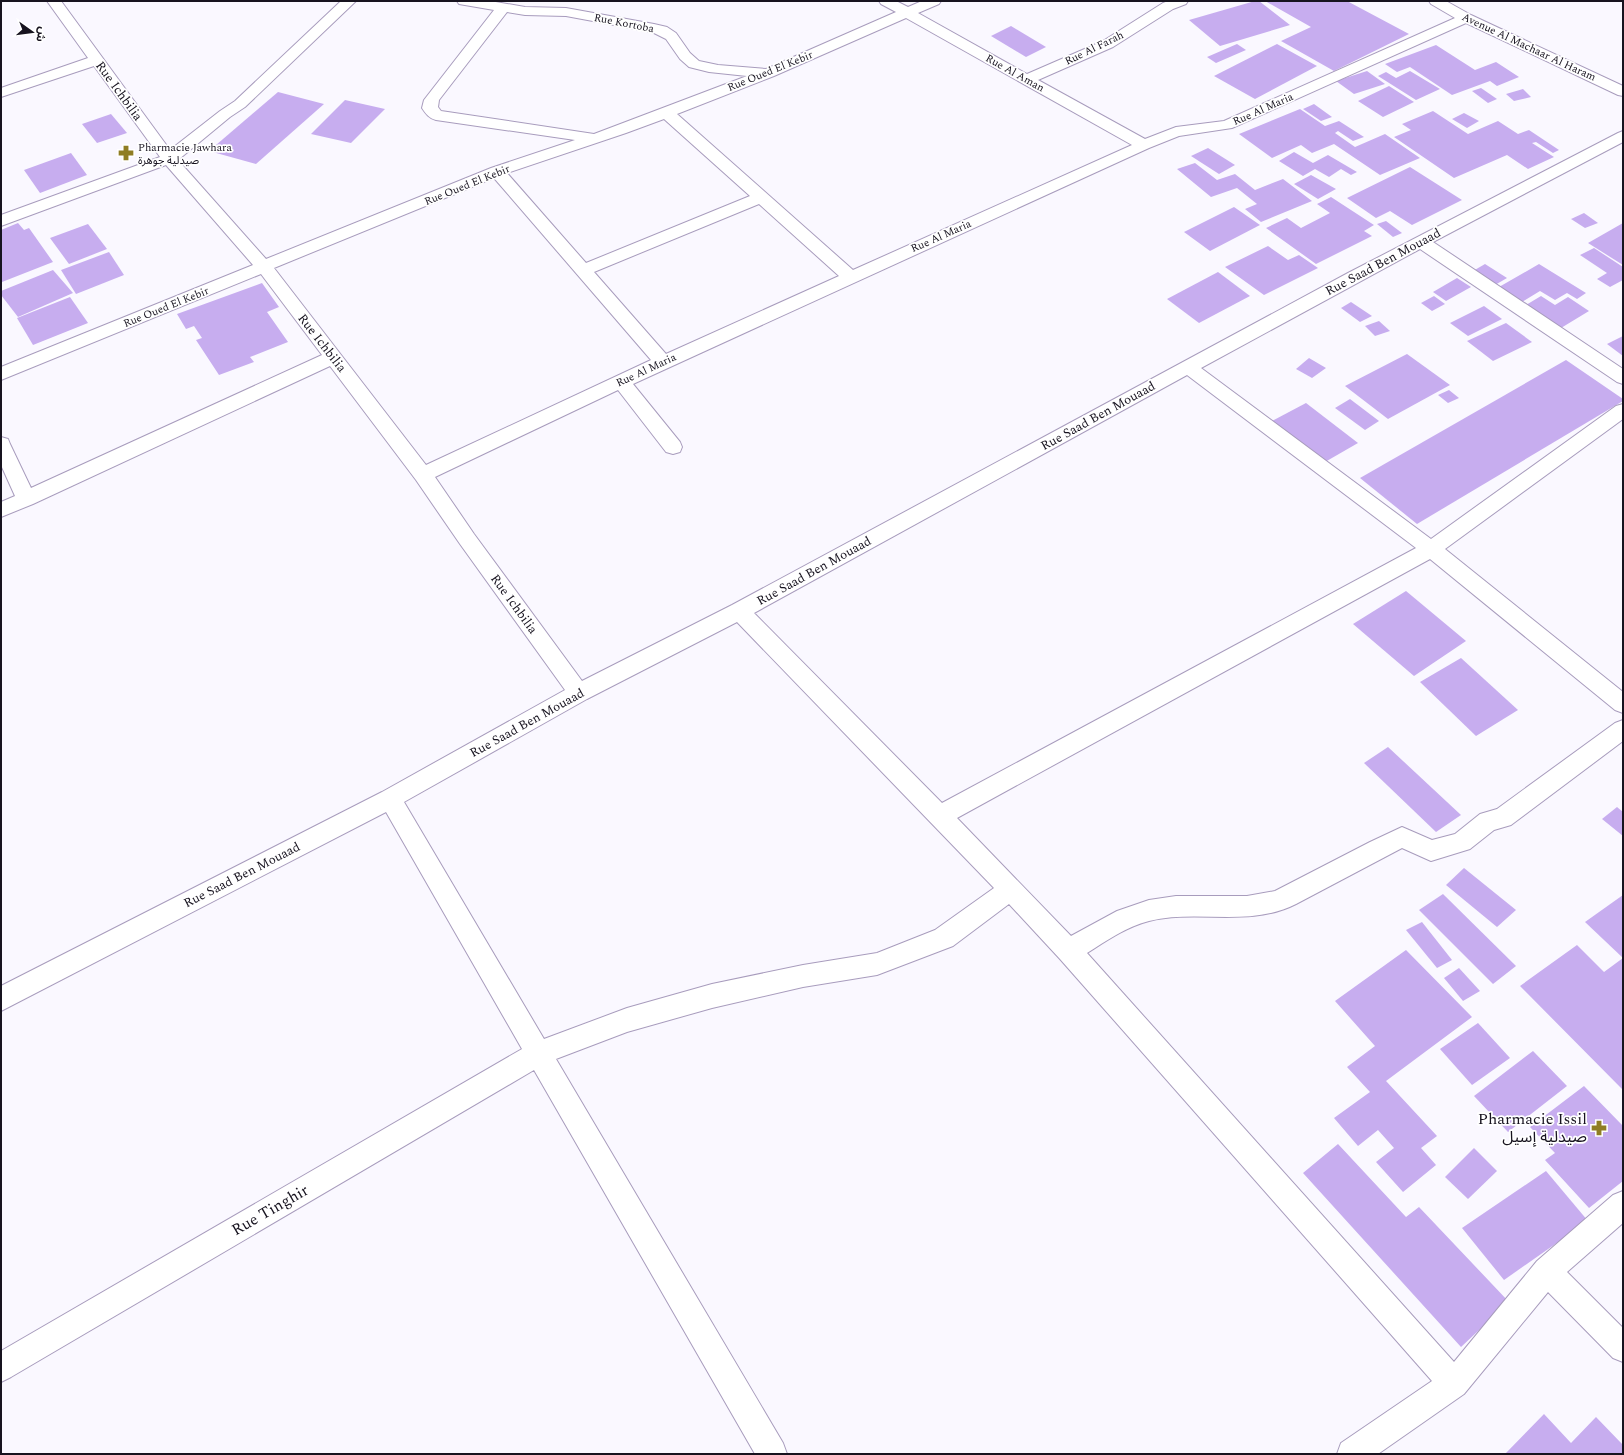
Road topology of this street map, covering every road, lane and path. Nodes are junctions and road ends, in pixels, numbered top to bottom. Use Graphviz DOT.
graph roads {
  1 [pos="54,1"];
  2 [pos="349,1"];
  3 [pos="464,1"];
  4 [pos="886,1"];
  5 [pos="934,1"];
  6 [pos="1181,1"];
  7 [pos="1436,1"];
  8 [pos="553,6"];
  9 [pos="503,8"];
  10 [pos="906,13"];
  11 [pos="1466,18"];
  12 [pos="97,60"];
  13 [pos="769,73"];
  14 [pos="1026,80"];
  15 [pos="1623,92"];
  16 [pos="1,93"];
  17 [pos="666,112"];
  18 [pos="1623,136"];
  19 [pos="594,139"];
  20 [pos="1144,145"];
  21 [pos="169,159"];
  22 [pos="497,171"];
  23 [pos="761,197"];
  24 [pos="1,221"];
  25 [pos="1421,242"];
  26 [pos="264,267"];
  27 [pos="583,270"];
  28 [pos="851,277"];
  29 [pos="334,357"];
  30 [pos="663,362"];
  31 [pos="1188,367"];
  32 [pos="1,374"];
  33 [pos="1623,378"];
  34 [pos="621,381"];
  35 [pos="1623,410"];
  36 [pos="1,444"];
  37 [pos="673,446"];
  38 [pos="423,475"];
  39 [pos="26,499"];
  40 [pos="1,510"];
  41 [pos="1431,549"];
  42 [pos="739,611"];
  43 [pos="579,693"];
  44 [pos="1623,704"];
  45 [pos="1623,729"];
  46 [pos="390,799"];
  47 [pos="940,816"];
  48 [pos="1011,889"];
  49 [pos="1069,950"];
  50 [pos="1,999"];
  51 [pos="540,1053"];
  52 [pos="1623,1205"];
  53 [pos="1547,1271"];
  54 [pos="1623,1348"];
  55 [pos="1,1367"];
  56 [pos="1454,1384"];
  57 [pos="772,1454"];
  58 [pos="1352,1454"];
  1 -- 12 [label="street, Rue Ichbilia"];
  2 -- 21 [label="street"];
  3 -- 9 [label="street, Rue Kortoba"];
  4 -- 10 [label="street, Rue Al Aman"];
  5 -- 10 [label="street, Rue Oued El Kebir"];
  6 -- 14 [label="street, Rue Al Farah"];
  7 -- 11 [label="street, Avenue Al Machaar Al Haram"];
  8 -- 9 [label="street, Rue Kortoba"];
  8 -- 13 [label="street, Rue Kortoba"];
  9 -- 19 [label="street"];
  10 -- 13 [label="street, Rue Oued El Kebir"];
  10 -- 14 [label="street, Rue Al Aman"];
  11 -- 15 [label="street, Avenue Al Machaar Al Haram"];
  11 -- 20 [label="street, Rue Al Maria"];
  12 -- 16 [label="street"];
  12 -- 21 [label="street, Rue Ichbilia"];
  13 -- 17 [label="street, Rue Oued El Kebir"];
  14 -- 20 [label="street, Rue Al Aman"];
  17 -- 19 [label="street, Rue Oued El Kebir"];
  17 -- 23 [label="street"];
  18 -- 25 [label="street, Rue Saad Ben Mouaad"];
  19 -- 22 [label="street, Rue Oued El Kebir"];
  20 -- 28 [label="street, Rue Al Maria"];
  21 -- 24 [label="street"];
  21 -- 26 [label="street, Rue Ichbilia"];
  22 -- 26 [label="street, Rue Oued El Kebir"];
  22 -- 27 [label="street"];
  23 -- 27 [label="street"];
  23 -- 28 [label="street"];
  25 -- 31 [label="street, Rue Saad Ben Mouaad"];
  25 -- 33 [label="street"];
  26 -- 29 [label="street, Rue Ichbilia"];
  26 -- 32 [label="street, Rue Oued El Kebir"];
  27 -- 30 [label="street"];
  28 -- 30 [label="street, Rue Al Maria"];
  29 -- 38 [label="street, Rue Ichbilia"];
  29 -- 39 [label="street"];
  30 -- 34 [label="street, Rue Al Maria"];
  31 -- 41 [label="street"];
  31 -- 42 [label="street, Rue Saad Ben Mouaad"];
  34 -- 37 [label="street"];
  34 -- 38 [label="street, Rue Al Maria"];
  35 -- 41 [label="street"];
  36 -- 39 [label="street"];
  38 -- 43 [label="street, Rue Ichbilia"];
  39 -- 40 [label="street"];
  41 -- 44 [label="street"];
  41 -- 47 [label="street"];
  42 -- 43 [label="street, Rue Saad Ben Mouaad"];
  42 -- 47 [label="street"];
  43 -- 46 [label="street, Rue Saad Ben Mouaad"];
  45 -- 49 [label="street"];
  46 -- 50 [label="street, Rue Saad Ben Mouaad"];
  46 -- 51 [label="street"];
  47 -- 48 [label="street"];
  48 -- 49 [label="street"];
  48 -- 51 [label="street, Rue Tinghir"];
  49 -- 56 [label="street"];
  51 -- 55 [label="street, Rue Tinghir"];
  51 -- 57 [label="street"];
  52 -- 53 [label="street"];
  53 -- 54 [label="street"];
  53 -- 56 [label="street"];
  56 -- 58 [label="street"];
}
